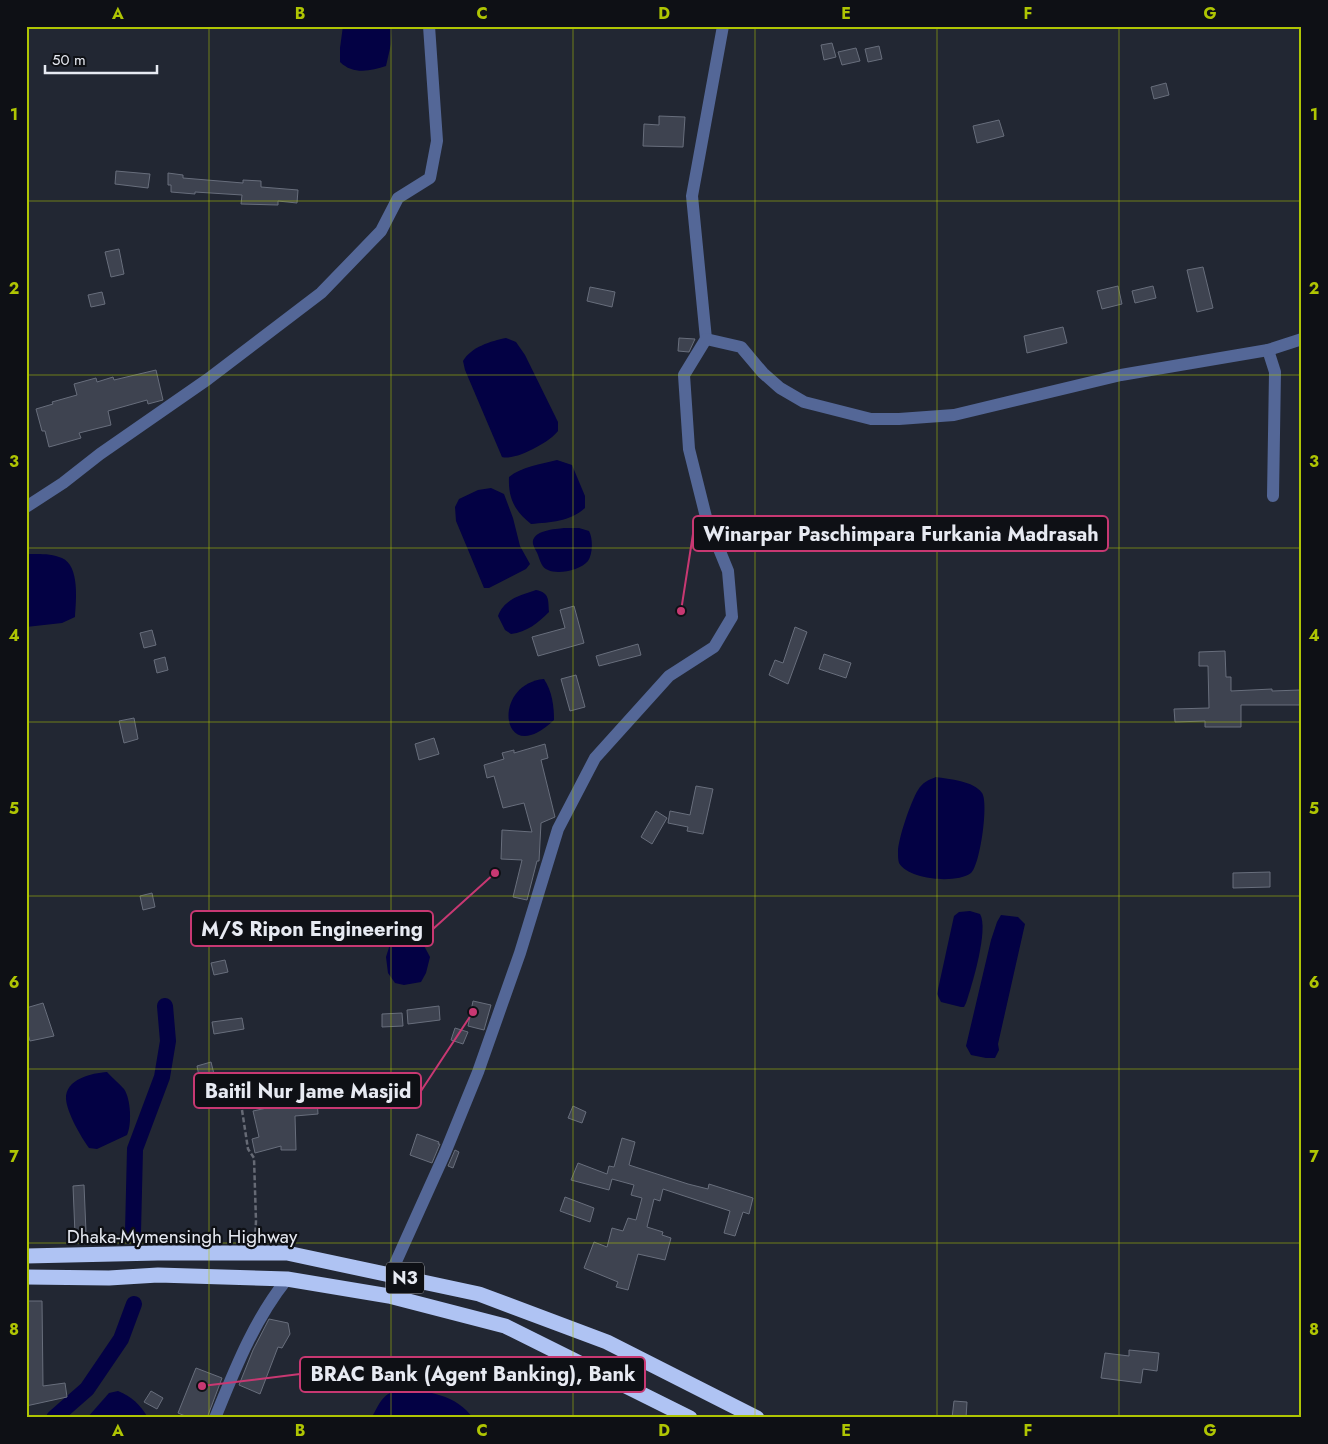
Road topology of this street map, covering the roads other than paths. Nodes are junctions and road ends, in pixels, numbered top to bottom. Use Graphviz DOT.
graph roads {
  1 [pos="429,26"];
  2 [pos="722,26"];
  3 [pos="706,339"];
  4 [pos="1302,339"];
  5 [pos="1268,350"];
  6 [pos="1273,496"];
  7 [pos="26,507"];
  8 [pos="26,1256"];
  9 [pos="390,1275"];
  10 [pos="26,1277"];
  11 [pos="287,1279"];
  12 [pos="215,1418"];
  13 [pos="690,1418"];
  14 [pos="758,1418"];
  1 -- 7 [label="street"];
  2 -- 3 [label="street"];
  3 -- 5 [label="street"];
  3 -- 9 [label="street"];
  4 -- 5 [label="street"];
  5 -- 6 [label="street"];
  8 -- 9 [label="highway, Dhaka-Mymensingh Highway / N3"];
  9 -- 14 [label="highway, Dhaka-Mymensingh Highway / N3"];
  10 -- 11 [label="highway, Dhaka-Mymensingh Highway / N3"];
  11 -- 12 [label="street"];
  11 -- 13 [label="highway, Dhaka-Mymensingh Highway / N3"];
}
